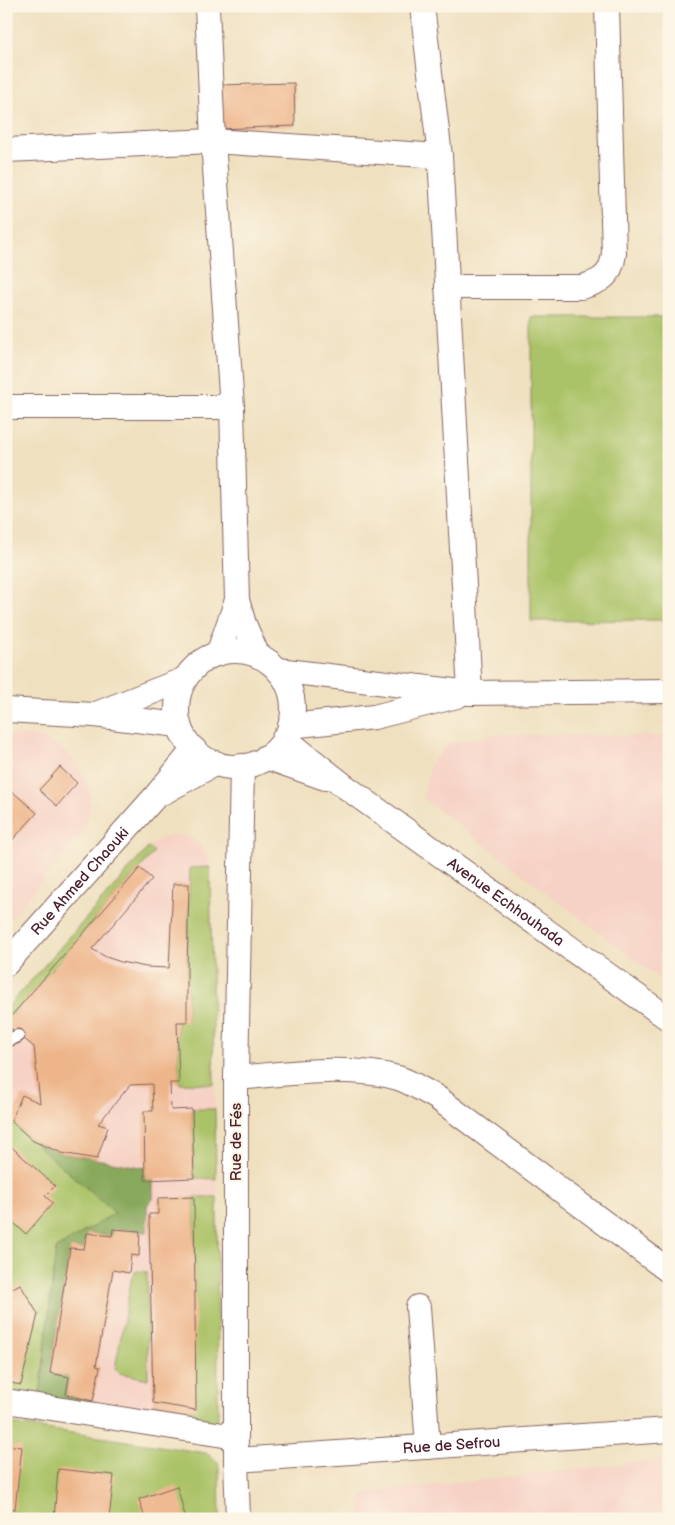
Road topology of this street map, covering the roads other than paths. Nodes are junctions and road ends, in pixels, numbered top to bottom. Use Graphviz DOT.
graph roads {
  1 [pos="207,6"];
  2 [pos="422,6"];
  3 [pos="607,6"];
  4 [pos="213,141"];
  5 [pos="6,150"];
  6 [pos="440,156"];
  7 [pos="447,287"];
  8 [pos="6,407"];
  9 [pos="232,407"];
  10 [pos="236,600"];
  11 [pos="218,654"];
  12 [pos="258,656"];
  13 [pos="278,670"];
  14 [pos="185,680"];
  15 [pos="669,691"];
  16 [pos="470,693"];
  17 [pos="6,710"];
  18 [pos="94,715"];
  19 [pos="180,725"];
  20 [pos="287,732"];
  21 [pos="194,749"];
  22 [pos="266,757"];
  23 [pos="216,764"];
  24 [pos="242,766"];
  25 [pos="343,785"];
  26 [pos="154,798"];
  27 [pos="6,964"];
  28 [pos="669,1019"];
  29 [pos="236,1078"];
  30 [pos="669,1271"];
  31 [pos="418,1307"];
  32 [pos="6,1401"];
  33 [pos="669,1430"];
  34 [pos="236,1437"];
  35 [pos="428,1447"];
  36 [pos="236,1460"];
  37 [pos="238,1519"];
  1 -- 4 [label="street"];
  2 -- 6 [label="street"];
  3 -- 7 [label="street"];
  4 -- 5 [label="street"];
  4 -- 6 [label="street"];
  4 -- 9 [label="street"];
  6 -- 7 [label="street"];
  7 -- 16 [label="street"];
  8 -- 9 [label="street"];
  9 -- 10 [label="street"];
  10 -- 11 [label="street"];
  10 -- 12 [label="street"];
  11 -- 12 [label="street"];
  11 -- 14 [label="street"];
  12 -- 13 [label="street"];
  13 -- 16 [label="street"];
  13 -- 20 [label="street"];
  14 -- 18 [label="street"];
  14 -- 19 [label="street"];
  15 -- 16 [label="street"];
  16 -- 20 [label="street"];
  17 -- 18 [label="street"];
  18 -- 19 [label="street"];
  19 -- 21 [label="street"];
  20 -- 22 [label="street"];
  20 -- 25 [label="street, Avenue Echhouhada"];
  21 -- 23 [label="street"];
  21 -- 26 [label="street, Rue Ahmed Chaouki"];
  22 -- 24 [label="street"];
  22 -- 25 [label="street, Avenue Echhouhada"];
  23 -- 24 [label="street"];
  23 -- 26 [label="street, Rue Ahmed Chaouki"];
  24 -- 29 [label="street, Rue de Fés"];
  25 -- 28 [label="street, Avenue Echhouhada"];
  26 -- 27 [label="street, Rue Ahmed Chaouki"];
  29 -- 30 [label="street"];
  29 -- 34 [label="street, Rue de Fés"];
  31 -- 35 [label="street"];
  32 -- 34 [label="street"];
  33 -- 35 [label="street, Rue de Sefrou"];
  34 -- 36 [label="street, Rue de Fés"];
  35 -- 36 [label="street, Rue de Sefrou"];
  36 -- 37 [label="street, Rue de Fés"];
}
